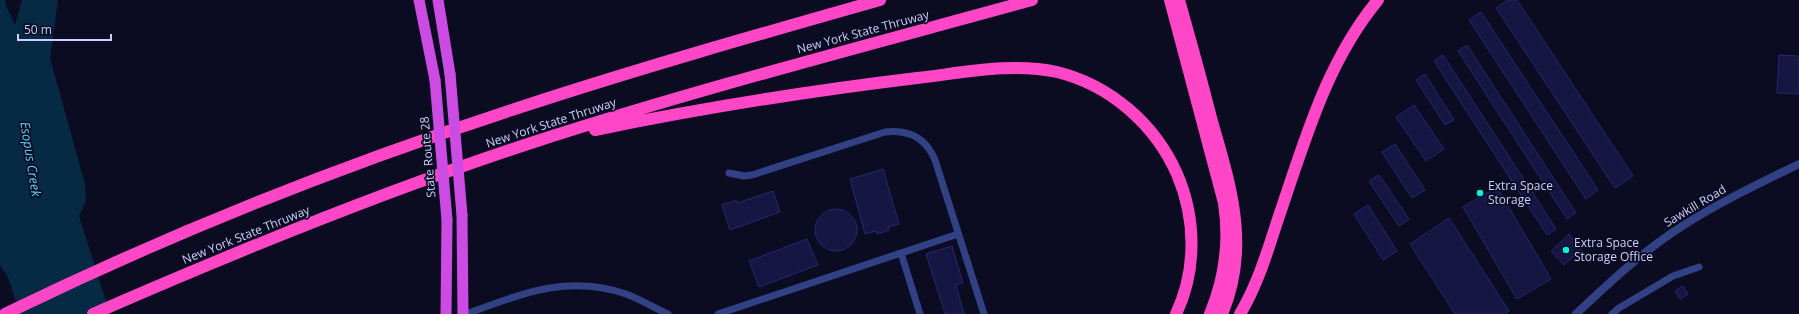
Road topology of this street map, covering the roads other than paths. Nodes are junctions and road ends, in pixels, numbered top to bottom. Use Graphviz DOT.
graph roads {
  1 [pos="419,0"];
  2 [pos="438,0"];
  3 [pos="880,0"];
  4 [pos="1032,0"];
  5 [pos="1170,0"];
  6 [pos="1179,0"];
  7 [pos="1378,0"];
  8 [pos="531,143"];
  9 [pos="1799,164"];
  10 [pos="729,173"];
  11 [pos="958,234"];
  12 [pos="901,253"];
  13 [pos="1699,267"];
  14 [pos="5,314"];
  15 [pos="93,314"];
  16 [pos="446,314"];
  17 [pos="463,314"];
  18 [pos="466,314"];
  19 [pos="668,314"];
  20 [pos="718,314"];
  21 [pos="920,314"];
  22 [pos="984,314"];
  23 [pos="1176,314"];
  24 [pos="1210,314"];
  25 [pos="1222,314"];
  26 [pos="1240,314"];
  27 [pos="1576,314"];
  28 [pos="1612,314"];
  1 -- 16 [label="highway, State Route 28, bridge"];
  2 -- 17 [label="highway, bridge"];
  3 -- 14 [label="highway, New York State Thruway"];
  4 -- 8 [label="highway, New York State Thruway"];
  5 -- 24 [label="highway"];
  6 -- 25 [label="highway"];
  7 -- 26 [label="highway"];
  8 -- 15 [label="highway, New York State Thruway"];
  8 -- 23 [label="highway"];
  9 -- 27 [label="street, Sawkill Road"];
  10 -- 11 [label="lane"];
  11 -- 12 [label="lane"];
  11 -- 22 [label="lane"];
  12 -- 20 [label="lane"];
  12 -- 21 [label="lane"];
  13 -- 28 [label="lane"];
  18 -- 19 [label="lane"];
}
